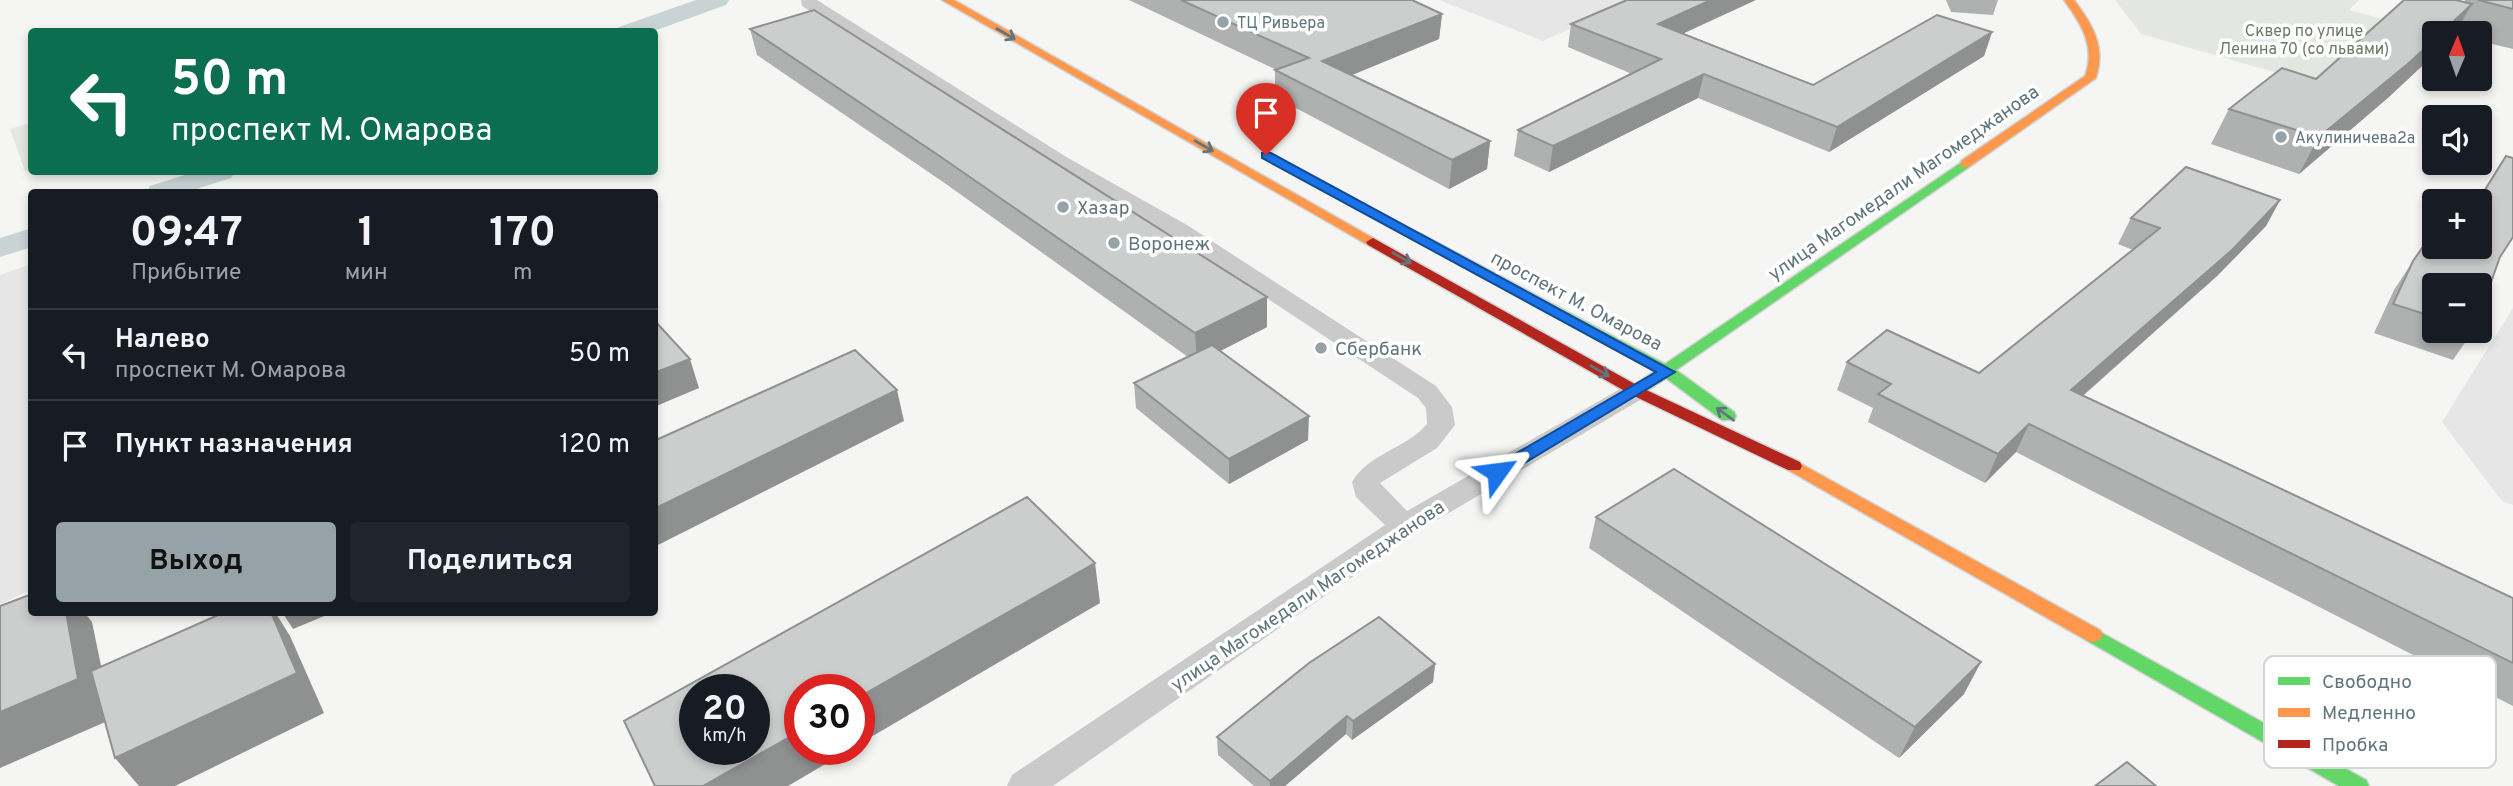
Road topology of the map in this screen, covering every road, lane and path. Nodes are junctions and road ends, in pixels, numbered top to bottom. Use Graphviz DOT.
graph roads {
  1 [pos="947,0"];
  2 [pos="2069,0"];
  3 [pos="808,2"];
  4 [pos="1398,227"];
  5 [pos="1667,372"];
  6 [pos="1636,391"];
  7 [pos="1800,469"];
  8 [pos="1405,526"];
  9 [pos="2264,733"];
  10 [pos="2326,768"];
  11 [pos="1025,786"];
  12 [pos="2358,786"];
  1 -- 6 [label="main road, one-way"];
  2 -- 5 [label="main road, улица Магомедали Магомеджанова"];
  3 -- 8 [label="street"];
  4 -- 5 [label="main road, проспект М. Омарова"];
  5 -- 6 [label="main road, улица Магомедали Магомеджановa"];
  7 -- 5 [label="main road, проспект М. Омарова, one-way"];
  6 -- 7 [label="main road"];
  6 -- 8 [label="street, улица Магомедали Магомеджановa"];
  7 -- 9 [label="main road"];
  8 -- 11 [label="street, улица Магомедали Магомеджановa"];
  10 -- 12 [label="main road"];
}
